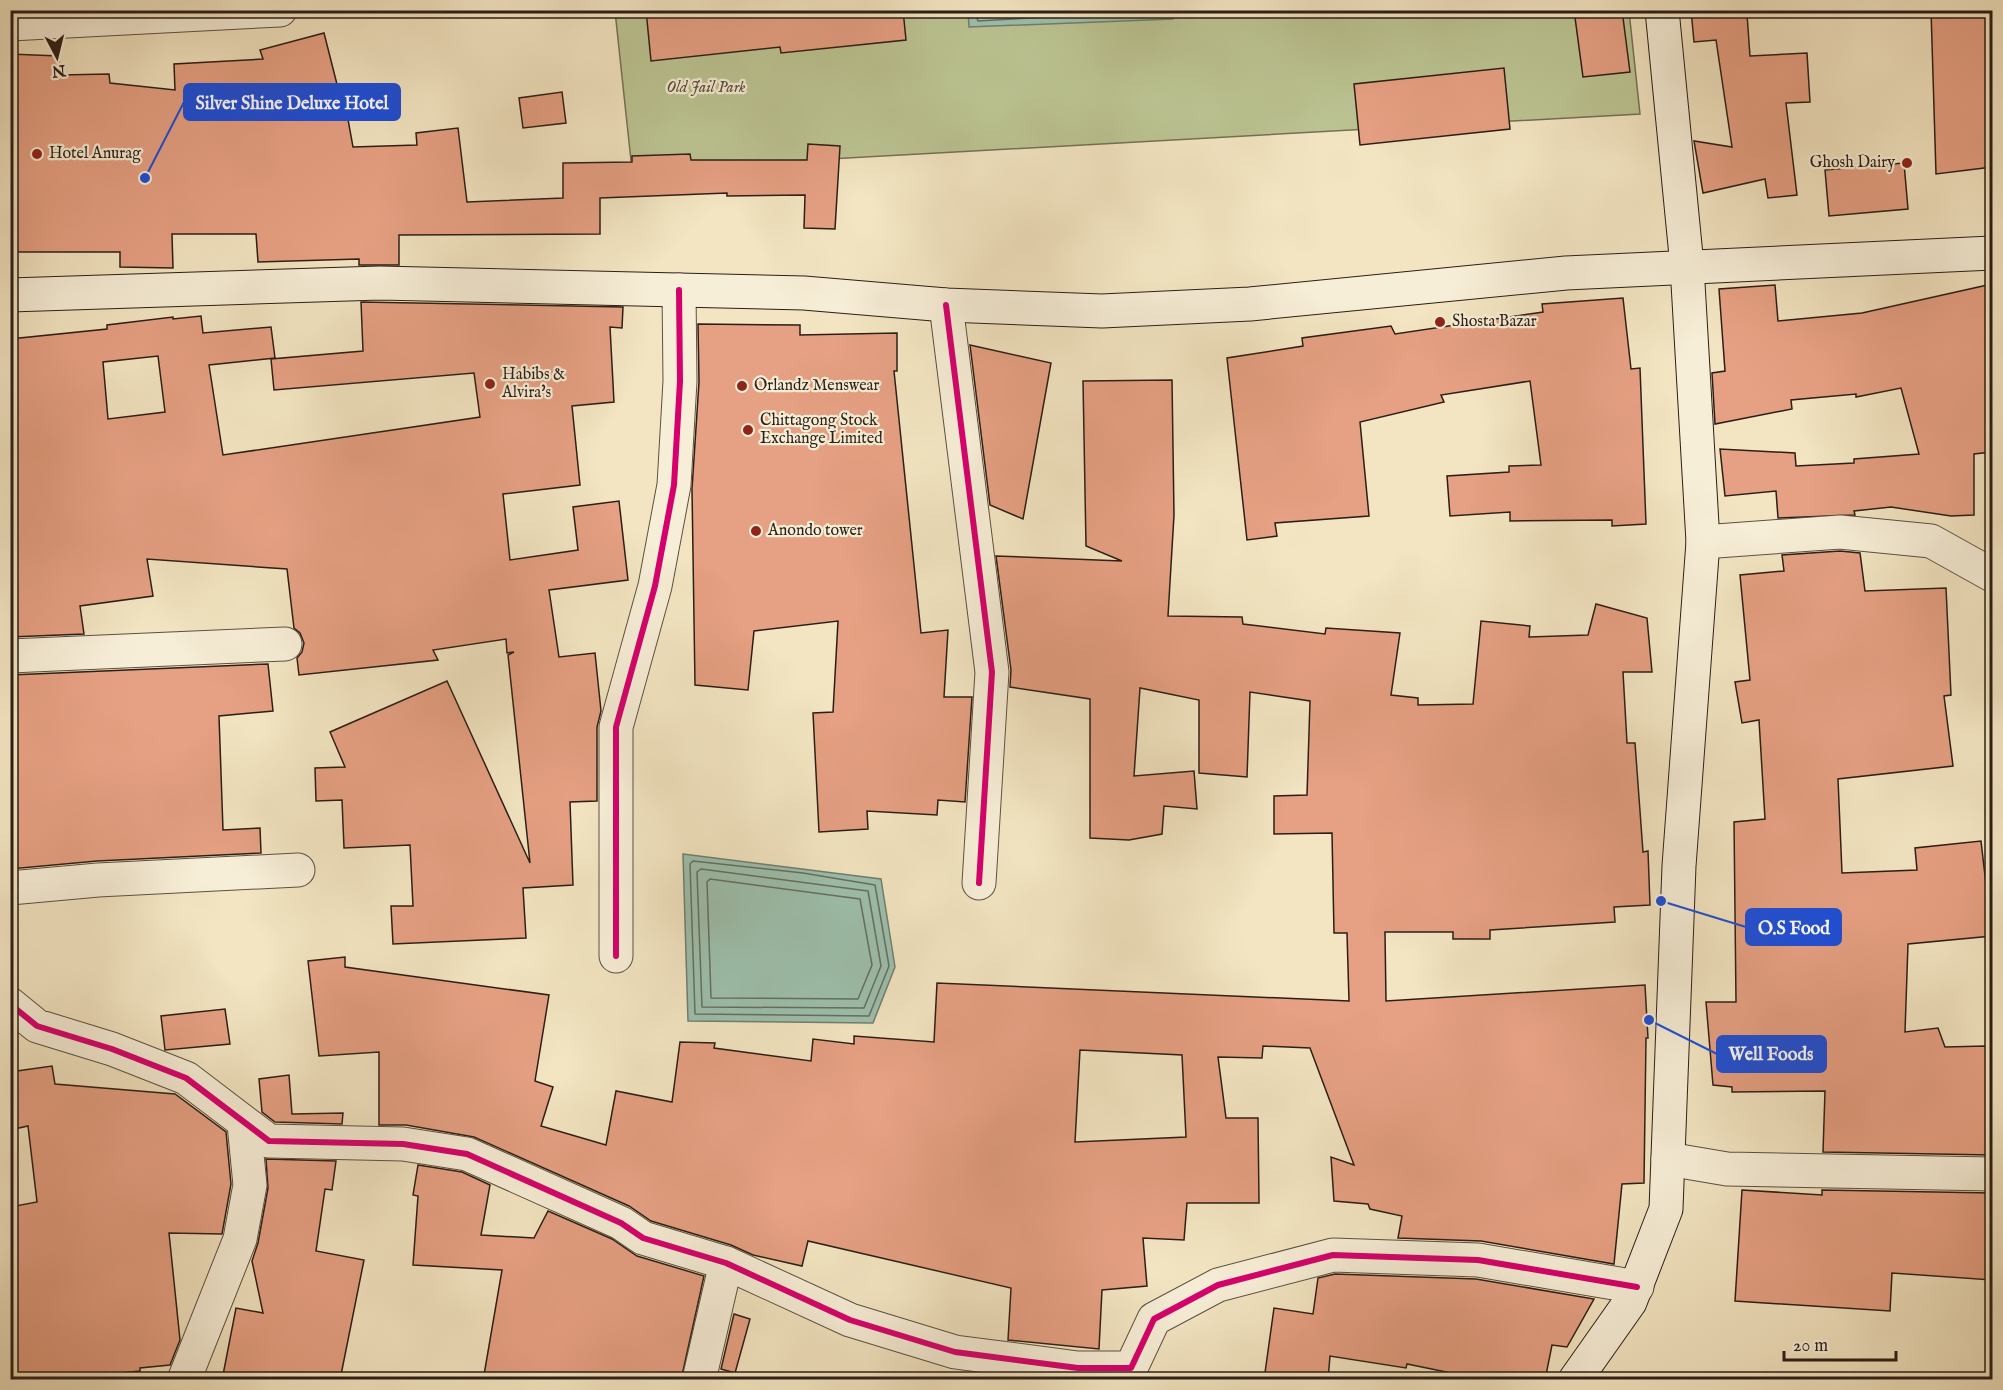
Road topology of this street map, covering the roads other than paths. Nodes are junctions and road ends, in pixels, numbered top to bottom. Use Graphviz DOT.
graph roads {
  1 [pos="280,10"];
  2 [pos="1662,10"];
  3 [pos="10,24"];
  4 [pos="1992,253"];
  5 [pos="1687,267"];
  6 [pos="679,290"];
  7 [pos="10,295"];
  8 [pos="946,305"];
  9 [pos="1703,542"];
  10 [pos="1992,575"];
  11 [pos="285,644"];
  12 [pos="10,656"];
  13 [pos="298,870"];
  14 [pos="979,883"];
  15 [pos="10,888"];
  16 [pos="616,956"];
  17 [pos="10,1004"];
  18 [pos="243,1124"];
  19 [pos="1668,1159"];
  20 [pos="1992,1174"];
  21 [pos="726,1263"];
  22 [pos="1636,1287"];
  23 [pos="184,1380"];
  24 [pos="699,1380"];
  25 [pos="1575,1380"];
  1 -- 3 [label="street"];
  2 -- 5 [label="street"];
  4 -- 5 [label="street"];
  5 -- 8 [label="street"];
  5 -- 9 [label="street"];
  6 -- 7 [label="street"];
  6 -- 8 [label="street"];
  6 -- 16 [label="street"];
  8 -- 14 [label="street"];
  9 -- 10 [label="street"];
  9 -- 19 [label="street"];
  11 -- 12 [label="street"];
  13 -- 15 [label="street"];
  17 -- 18 [label="street"];
  18 -- 21 [label="street"];
  18 -- 23 [label="street"];
  19 -- 20 [label="street"];
  19 -- 22 [label="street"];
  21 -- 22 [label="street"];
  21 -- 24 [label="street"];
  22 -- 25 [label="street"];
}
